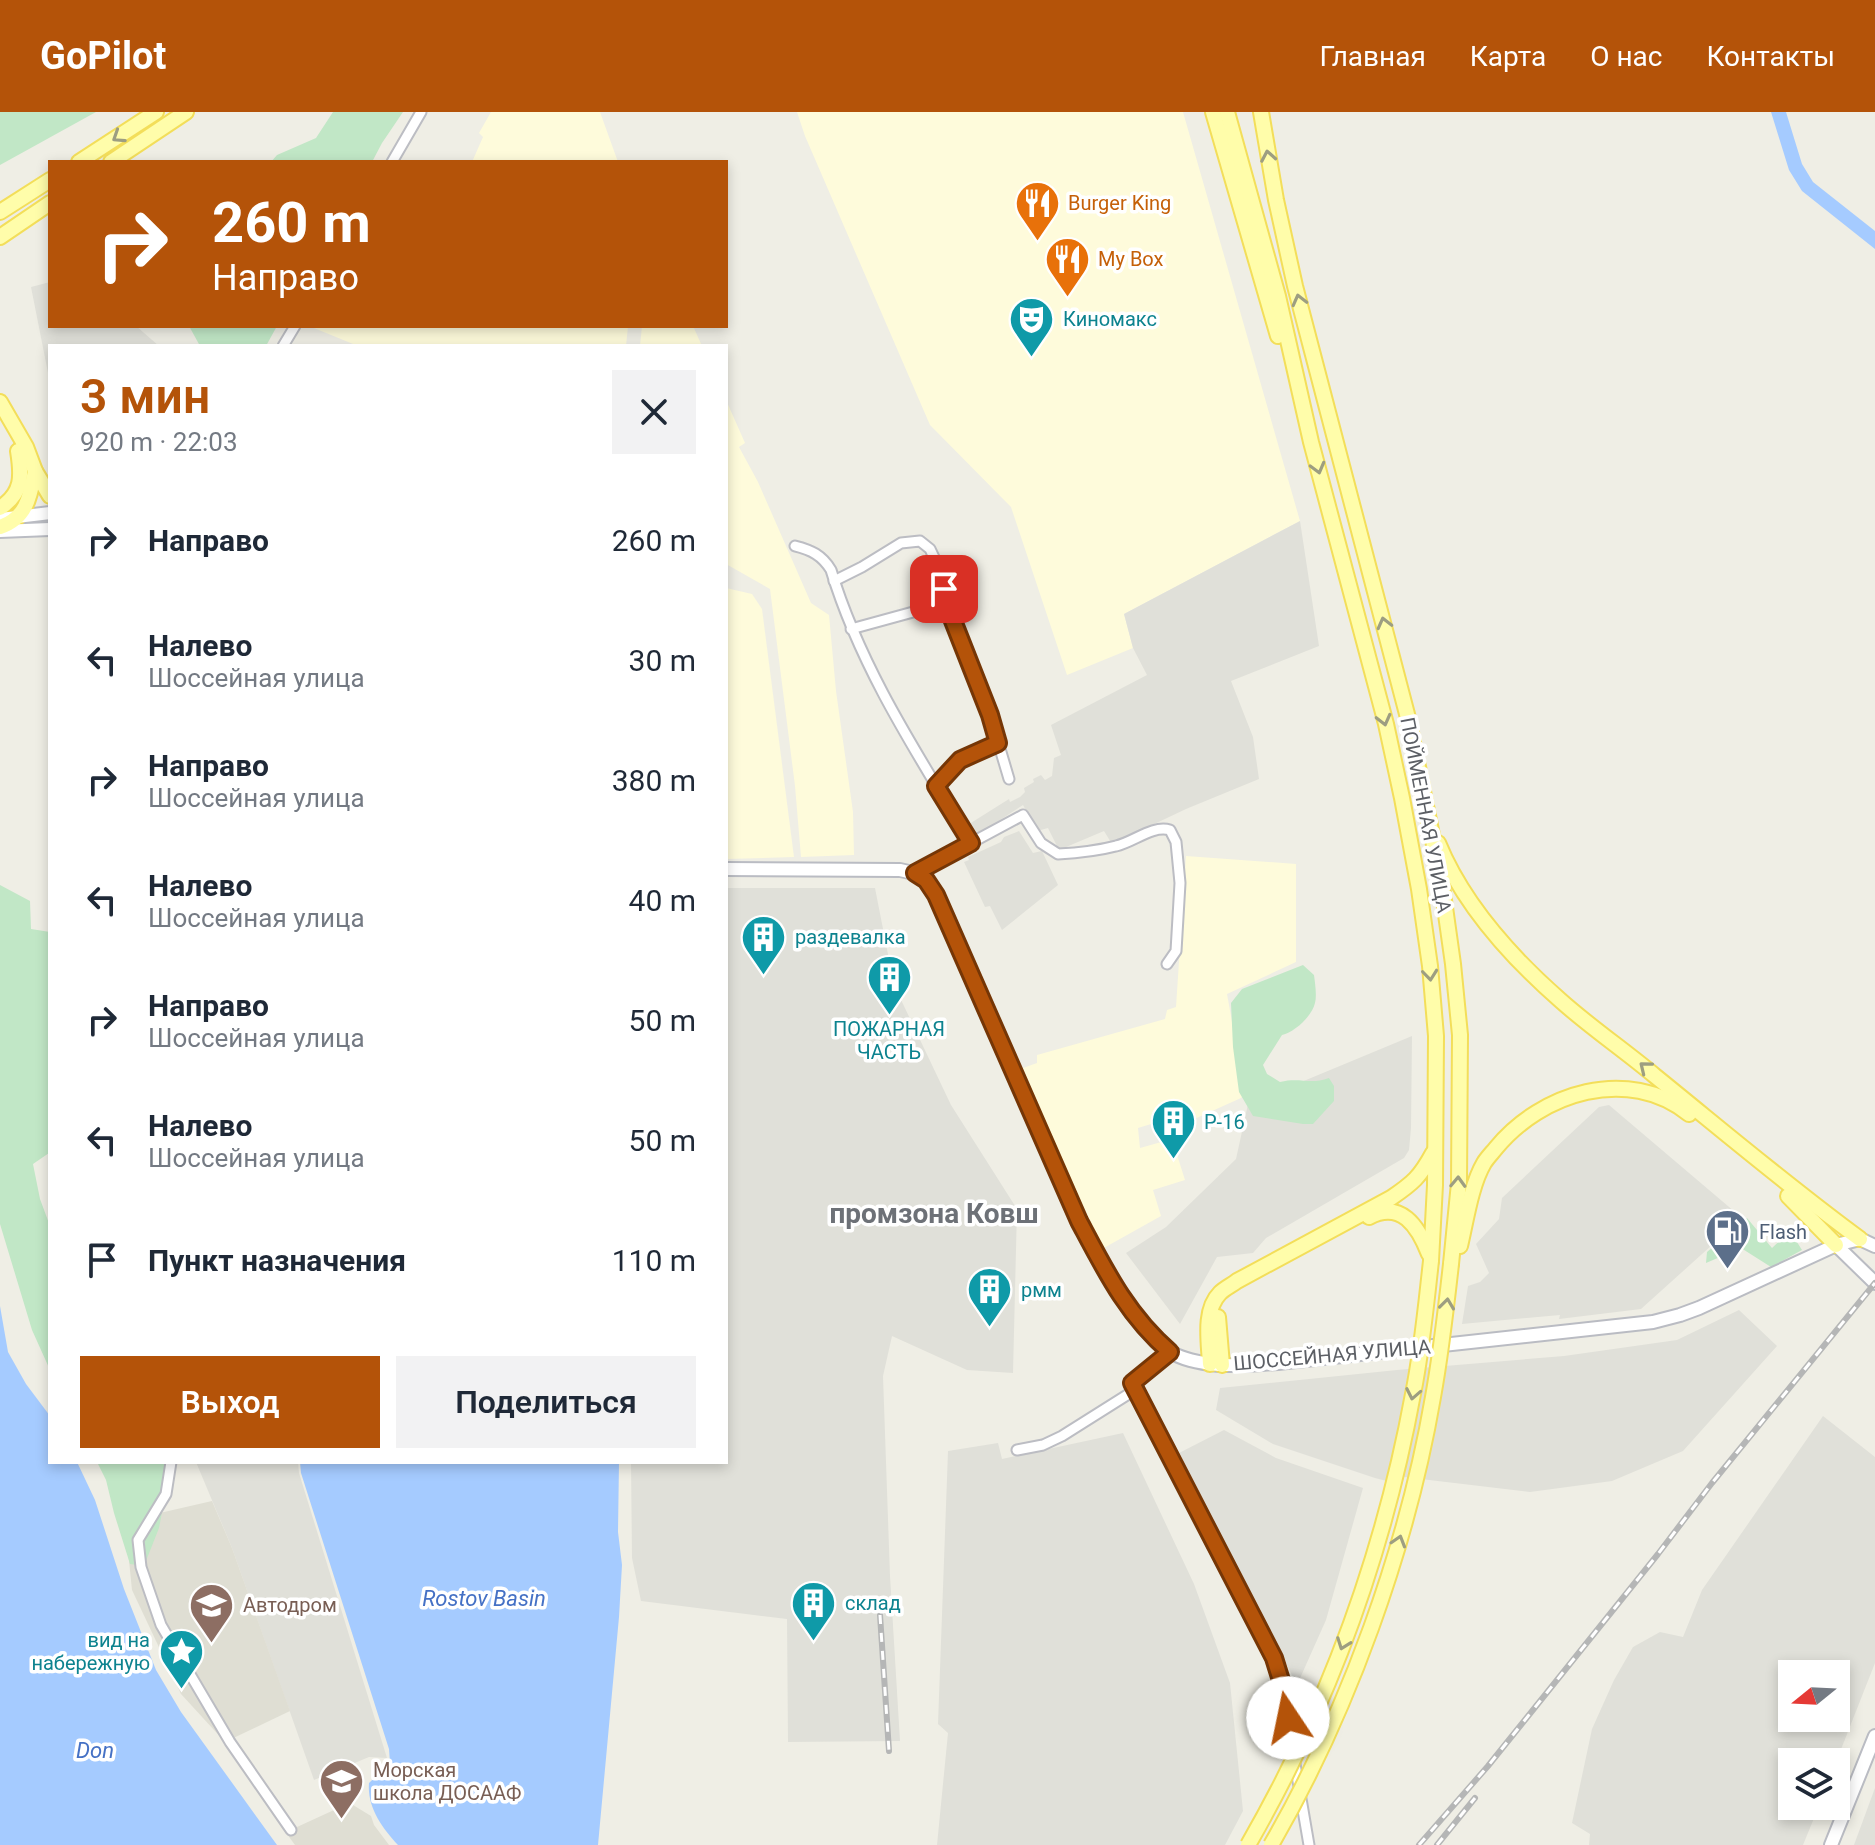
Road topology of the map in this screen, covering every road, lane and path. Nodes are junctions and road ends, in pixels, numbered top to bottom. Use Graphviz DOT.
graph roads {
  1 [pos="156,112"];
  2 [pos="186,112"];
  3 [pos="421,112"];
  4 [pos="1213,112"];
  5 [pos="1227,112"];
  6 [pos="1261,112"];
  7 [pos="82,160"];
  8 [pos="114,160"];
  9 [pos="393,160"];
  10 [pos="48,181"];
  11 [pos="48,204"];
  12 [pos="0,212"];
  13 [pos="0,237"];
  14 [pos="1300,392"];
  15 [pos="0,402"];
  16 [pos="0,420"];
  17 [pos="18,451"];
  18 [pos="35,471"];
  19 [pos="48,493"];
  20 [pos="0,508"];
  21 [pos="48,513"];
  22 [pos="18,518"];
  23 [pos="0,519"];
  24 [pos="0,529"];
  25 [pos="48,529"];
  26 [pos="795,546"];
  27 [pos="834,581"];
  28 [pos="946,603"];
  29 [pos="851,629"];
  30 [pos="998,743"];
  31 [pos="1009,779"];
  32 [pos="1420,781"];
  33 [pos="936,786"];
  34 [pos="971,843"];
  35 [pos="728,869"];
  36 [pos="915,873"];
  37 [pos="1167,964"];
  38 [pos="1435,1149"];
  39 [pos="1836,1221"];
  40 [pos="1860,1239"];
  41 [pos="1836,1245"];
  42 [pos="1875,1246"];
  43 [pos="1431,1261"];
  44 [pos="1452,1262"];
  45 [pos="1875,1283"];
  46 [pos="1170,1352"];
  47 [pos="1216,1364"];
  48 [pos="1134,1386"];
  49 [pos="1017,1450"];
  50 [pos="171,1464"];
  51 [pos="1875,1736"];
  52 [pos="291,1830"];
  53 [pos="1248,1845"];
  54 [pos="1271,1845"];
  55 [pos="1309,1845"];
  56 [pos="1831,1845"];
  1 -- 7 [label="main road, one-way"];
  2 -- 8 [label="main road"];
  3 -- 9 [label="street"];
  4 -- 14 [label="main road"];
  5 -- 14 [label="main road"];
  32 -- 6 [label="main road, ПОЙМЕННАЯ УЛИЦА, one-way"];
  10 -- 12 [label="main road"];
  11 -- 13 [label="main road"];
  14 -- 38 [label="main road, ПОЙМЕННАЯ УЛИЦА, one-way"];
  15 -- 18 [label="main road"];
  16 -- 17 [label="main road"];
  17 -- 18 [label="main road"];
  17 -- 20 [label="main road"];
  18 -- 19 [label="main road"];
  18 -- 22 [label="main road"];
  21 -- 22 [label="main road"];
  22 -- 23 [label="main road"];
  22 -- 24 [label="main road"];
  24 -- 25 [label="main road"];
  26 -- 27 [label="street"];
  27 -- 28 [label="street"];
  27 -- 29 [label="street"];
  28 -- 29 [label="street"];
  28 -- 30 [label="street"];
  29 -- 33 [label="street"];
  30 -- 31 [label="street"];
  30 -- 33 [label="street"];
  39 -- 32 [label="main road, one-way"];
  44 -- 32 [label="main road, ПОЙМЕННАЯ УЛИЦА, one-way"];
  33 -- 34 [label="street"];
  34 -- 36 [label="street"];
  34 -- 37 [label="street"];
  35 -- 36 [label="main road"];
  36 -- 46 [label="main road, ШОССЕЙНАЯ УЛИЦА"];
  38 -- 43 [label="main road, ПОЙМЕННАЯ УЛИЦА"];
  38 -- 47 [label="main road"];
  39 -- 40 [label="main road"];
  39 -- 41 [label="main road"];
  40 -- 41 [label="main road"];
  40 -- 42 [label="main road"];
  41 -- 44 [label="main road"];
  41 -- 45 [label="main road"];
  41 -- 47 [label="main road, ШОССЕЙНАЯ УЛИЦА"];
  43 -- 47 [label="main road"];
  43 -- 53 [label="main road, ПОЙМЕННАЯ УЛИЦА, one-way, bridge"];
  54 -- 44 [label="main road, one-way, bridge"];
  46 -- 47 [label="main road, ШОССЕЙНАЯ УЛИЦА"];
  46 -- 48 [label="street"];
  48 -- 49 [label="street"];
  48 -- 55 [label="street"];
  50 -- 52 [label="street"];
  51 -- 56 [label="main road"];
}
